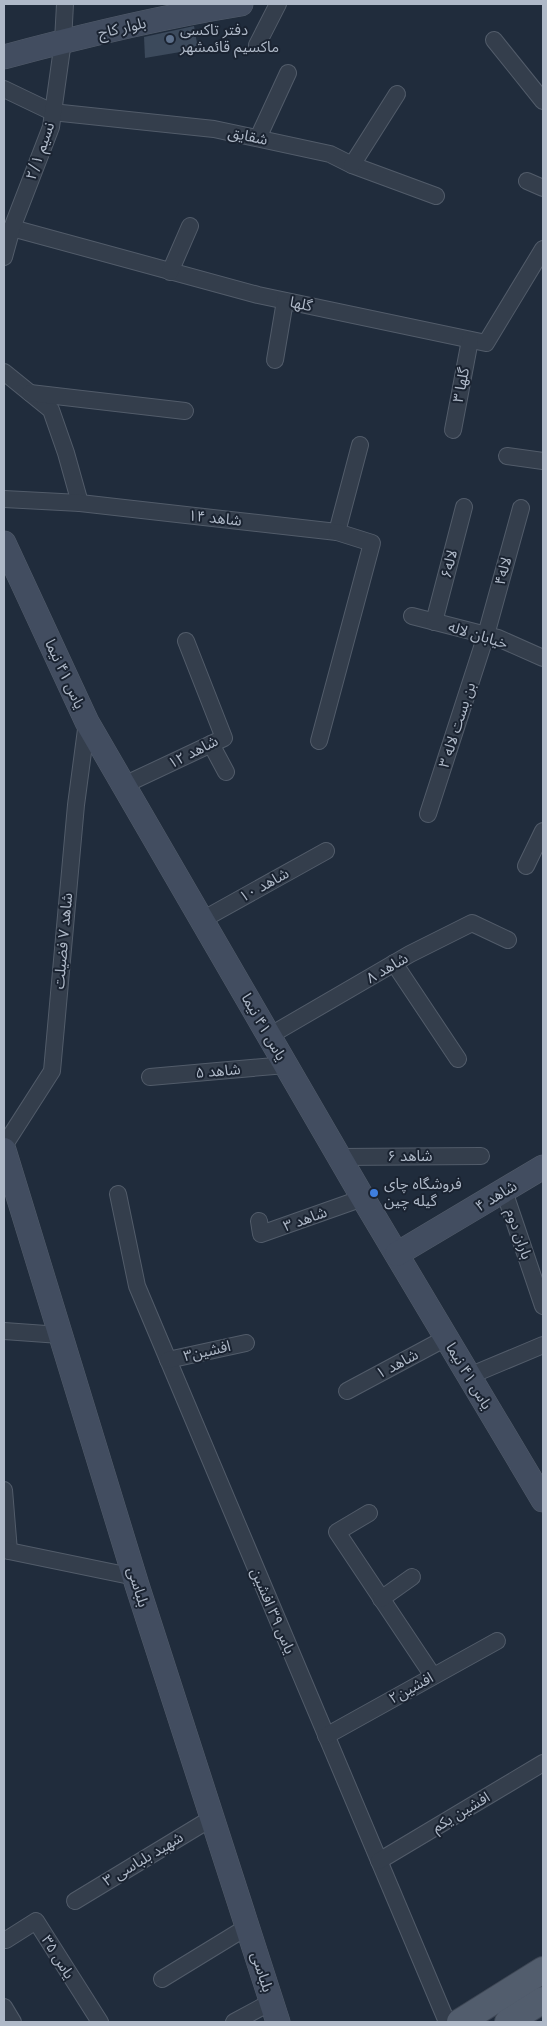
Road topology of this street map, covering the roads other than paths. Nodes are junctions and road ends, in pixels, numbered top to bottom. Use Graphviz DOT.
graph roads {
  1 [pos="158,4"];
  2 [pos="241,4"];
  3 [pos="278,4"];
  4 [pos="64,24"];
  5 [pos="494,40"];
  6 [pos="4,43"];
  7 [pos="257,45"];
  8 [pos="4,57"];
  9 [pos="288,73"];
  10 [pos="4,89"];
  11 [pos="397,94"];
  12 [pos="543,101"];
  13 [pos="52,112"];
  14 [pos="258,138"];
  15 [pos="352,165"];
  16 [pos="527,180"];
  17 [pos="543,188"];
  18 [pos="436,196"];
  19 [pos="190,226"];
  20 [pos="12,228"];
  21 [pos="543,250"];
  22 [pos="4,257"];
  23 [pos="170,272"];
  24 [pos="285,301"];
  25 [pos="470,340"];
  26 [pos="275,360"];
  27 [pos="4,372"];
  28 [pos="30,393"];
  29 [pos="185,411"];
  30 [pos="453,430"];
  31 [pos="360,445"];
  32 [pos="507,456"];
  33 [pos="543,461"];
  34 [pos="4,499"];
  35 [pos="80,503"];
  36 [pos="464,507"];
  37 [pos="520,508"];
  38 [pos="337,532"];
  39 [pos="4,543"];
  40 [pos="412,616"];
  41 [pos="434,622"];
  42 [pos="486,635"];
  43 [pos="186,641"];
  44 [pos="543,658"];
  45 [pos="87,722"];
  46 [pos="319,740"];
  47 [pos="211,744"];
  48 [pos="226,772"];
  49 [pos="124,785"];
  50 [pos="428,814"];
  51 [pos="543,831"];
  52 [pos="326,851"];
  53 [pos="526,866"];
  54 [pos="202,920"];
  55 [pos="508,940"];
  56 [pos="394,963"];
  57 [pos="269,1036"];
  58 [pos="458,1059"];
  59 [pos="286,1065"];
  60 [pos="150,1077"];
  61 [pos="4,1146"];
  62 [pos="4,1150"];
  63 [pos="481,1156"];
  64 [pos="339,1157"];
  65 [pos="543,1168"];
  66 [pos="504,1191"];
  67 [pos="118,1194"];
  68 [pos="363,1198"];
  69 [pos="259,1221"];
  70 [pos="397,1254"];
  71 [pos="536,1265"];
  72 [pos="543,1306"];
  73 [pos="4,1331"];
  74 [pos="60,1335"];
  75 [pos="446,1338"];
  76 [pos="246,1343"];
  77 [pos="543,1345"];
  78 [pos="168,1360"];
  79 [pos="469,1376"];
  80 [pos="347,1391"];
  81 [pos="4,1490"];
  82 [pos="543,1500"];
  83 [pos="370,1513"];
  84 [pos="6,1551"];
  85 [pos="134,1577"];
  86 [pos="412,1577"];
  87 [pos="382,1599"];
  88 [pos="497,1640"];
  89 [pos="433,1676"];
  90 [pos="326,1736"];
  91 [pos="543,1763"];
  92 [pos="212,1818"];
  93 [pos="379,1861"];
  94 [pos="74,1901"];
  95 [pos="247,1927"];
  96 [pos="6,1940"];
  97 [pos="543,1970"];
  98 [pos="162,1979"];
  99 [pos="543,2000"];
  100 [pos="4,2007"];
  101 [pos="274,2012"];
  102 [pos="13,2022"];
  103 [pos="100,2022"];
  104 [pos="234,2022"];
  105 [pos="447,2022"];
  106 [pos="460,2022"];
  107 [pos="508,2022"];
  1 -- 4 [label="street, بلوار کاج"];
  2 -- 4 [label="street, بلوار کاج"];
  3 -- 7 [label="street"];
  4 -- 6 [label="street, بلوار کاج"];
  4 -- 8 [label="street, بلوار کاج"];
  4 -- 13 [label="street, نسیم ۲/۱"];
  5 -- 12 [label="street"];
  9 -- 14 [label="street"];
  10 -- 13 [label="street, شقایق"];
  11 -- 15 [label="street"];
  13 -- 14 [label="street, شقایق"];
  13 -- 20 [label="street, نسیم ۲/۱"];
  14 -- 15 [label="street, شقایق"];
  15 -- 18 [label="street, شقایق"];
  16 -- 17 [label="street"];
  19 -- 23 [label="street"];
  20 -- 22 [label="street, نسیم ۲/۱"];
  20 -- 23 [label="street, گلها"];
  21 -- 25 [label="street, گلها"];
  23 -- 24 [label="street, گلها"];
  24 -- 25 [label="street, گلها"];
  24 -- 26 [label="street"];
  25 -- 30 [label="street, گلها ۳"];
  27 -- 28 [label="street"];
  28 -- 29 [label="street"];
  28 -- 35 [label="street"];
  31 -- 38 [label="street"];
  32 -- 33 [label="street"];
  34 -- 35 [label="street, شاهد ۱۴"];
  35 -- 38 [label="street, شاهد ۱۴"];
  36 -- 41 [label="street, لاله۶"];
  37 -- 42 [label="street, لاله۴"];
  38 -- 46 [label="street, شاهد ۱۴"];
  39 -- 45 [label="street, یاس ۴۱ نیما"];
  40 -- 41 [label="street, خیابان لاله"];
  41 -- 42 [label="street, خیابان لاله"];
  42 -- 44 [label="street, خیابان لاله"];
  42 -- 50 [label="street, بن بست لاله ۳"];
  43 -- 47 [label="street, شاهد ۱۲"];
  45 -- 49 [label="street, یاس ۴۱ نیما"];
  45 -- 61 [label="street, شاهد ۷ فضیلت"];
  47 -- 48 [label="street"];
  47 -- 49 [label="street, شاهد ۱۲"];
  49 -- 54 [label="street, یاس ۴۱ نیما"];
  51 -- 53 [label="street"];
  52 -- 54 [label="street, شاهد ۱۰"];
  54 -- 57 [label="street, یاس ۴۱ نیما"];
  55 -- 56 [label="street, شاهد ۸"];
  56 -- 57 [label="street, شاهد ۸"];
  56 -- 58 [label="street"];
  57 -- 59 [label="street, یاس ۴۱ نیما"];
  59 -- 60 [label="street, شاهد ۵"];
  59 -- 64 [label="street, یاس ۴۱ نیما"];
  62 -- 74 [label="street, بلباسی"];
  63 -- 64 [label="street, شاهد ۶"];
  64 -- 68 [label="street, یاس ۴۱ نیما"];
  65 -- 66 [label="street, شاهد ۴"];
  66 -- 70 [label="street, شاهد ۴"];
  66 -- 71 [label="street, باران دوم"];
  67 -- 78 [label="street, یاس ۳۹ افشین"];
  68 -- 69 [label="street, شاهد ۳"];
  68 -- 70 [label="street, یاس ۴۱ نیما"];
  70 -- 75 [label="street, یاس ۴۱ نیما"];
  71 -- 72 [label="street, باران دوم"];
  73 -- 74 [label="street"];
  74 -- 85 [label="street, بلباسی"];
  75 -- 79 [label="street, یاس ۴۱ نیما"];
  75 -- 80 [label="street, شاهد ۱"];
  76 -- 78 [label="street, افشین۳"];
  77 -- 79 [label="street"];
  78 -- 90 [label="street, یاس ۳۹ افشین"];
  79 -- 82 [label="street, یاس ۴۱ نیما"];
  81 -- 84 [label="street"];
  83 -- 87 [label="street"];
  84 -- 85 [label="street"];
  85 -- 92 [label="street, بلباسی"];
  86 -- 87 [label="street"];
  87 -- 89 [label="street"];
  88 -- 89 [label="street, افشین۲"];
  89 -- 90 [label="street, افشین۲"];
  90 -- 93 [label="street, یاس ۳۹ افشین"];
  91 -- 93 [label="street, افشین یکم"];
  92 -- 94 [label="street, شهید بلباسی ۳"];
  92 -- 95 [label="street, بلباسی"];
  93 -- 105 [label="street, یاس ۳۹ افشین"];
  95 -- 98 [label="street"];
  95 -- 101 [label="street, بلباسی"];
  96 -- 103 [label="street, یاس ۳۵"];
  97 -- 106 [label="main road"];
  99 -- 107 [label="main road"];
  100 -- 102 [label="street"];
  101 -- 104 [label="street"];
}
